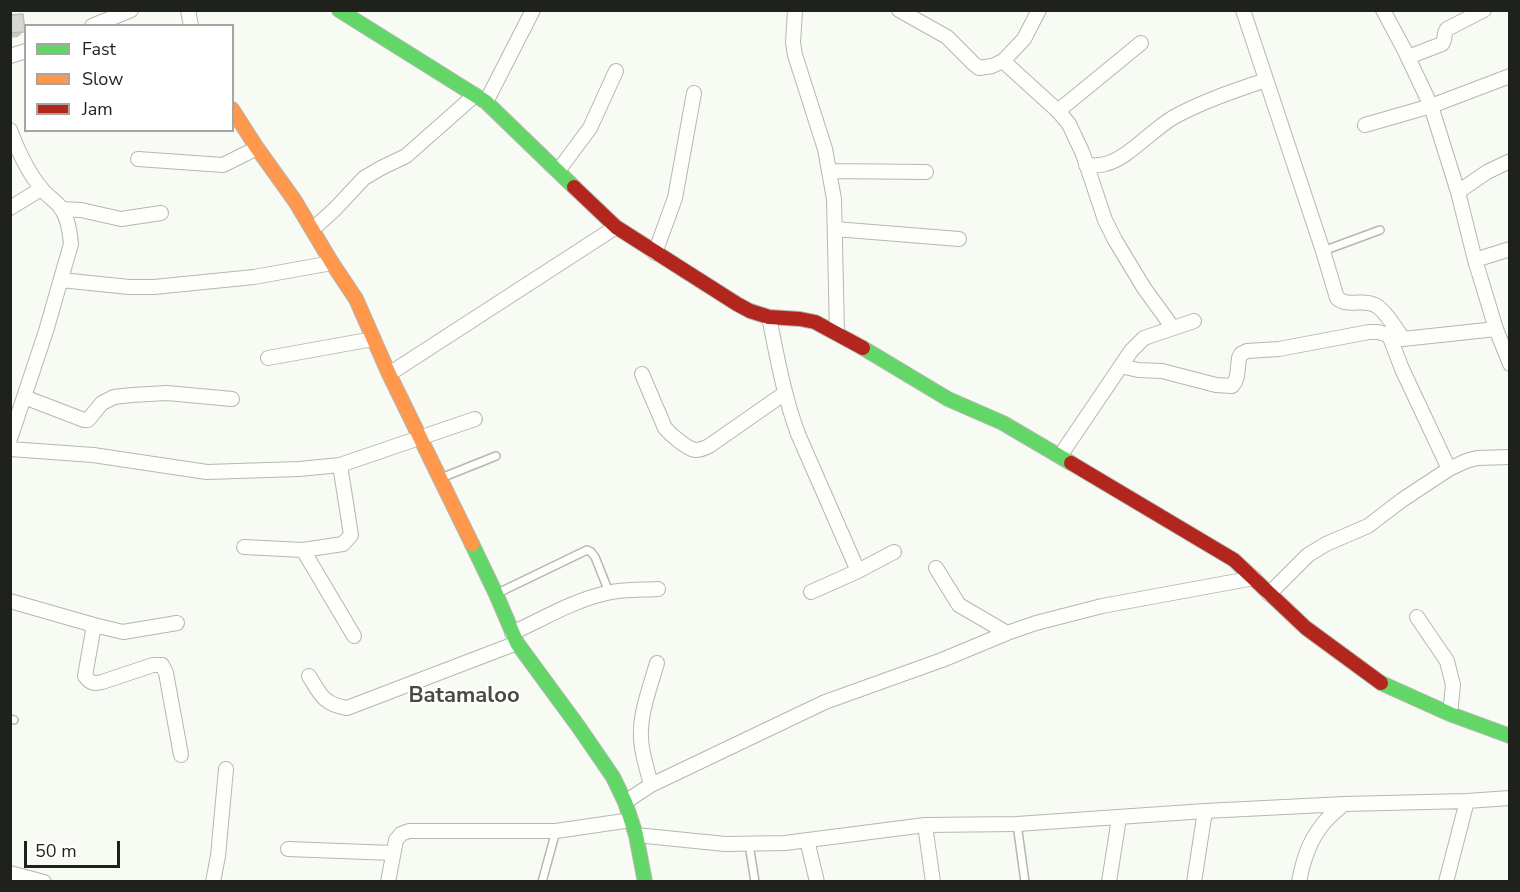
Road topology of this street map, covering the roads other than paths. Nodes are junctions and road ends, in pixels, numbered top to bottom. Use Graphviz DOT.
graph roads {
  1 [pos="131,10"];
  2 [pos="339,10"];
  3 [pos="533,10"];
  4 [pos="795,10"];
  5 [pos="899,10"];
  6 [pos="1039,10"];
  7 [pos="1243,10"];
  8 [pos="1383,10"];
  9 [pos="1484,10"];
  10 [pos="97,24"];
  11 [pos="1141,42"];
  12 [pos="1408,57"];
  13 [pos="1003,62"];
  14 [pos="616,71"];
  15 [pos="1509,76"];
  16 [pos="1266,80"];
  17 [pos="694,93"];
  18 [pos="480,99"];
  19 [pos="1431,106"];
  20 [pos="1058,111"];
  21 [pos="234,112"];
  22 [pos="1365,125"];
  23 [pos="10,130"];
  24 [pos="257,148"];
  25 [pos="138,159"];
  26 [pos="1509,161"];
  27 [pos="1086,165"];
  28 [pos="558,171"];
  29 [pos="829,171"];
  30 [pos="926,172"];
  31 [pos="41,189"];
  32 [pos="1458,192"];
  33 [pos="10,208"];
  34 [pos="61,209"];
  35 [pos="161,213"];
  36 [pos="616,226"];
  37 [pos="313,229"];
  38 [pos="835,229"];
  39 [pos="1380,230"];
  40 [pos="959,239"];
  41 [pos="1509,249"];
  42 [pos="1323,251"];
  43 [pos="655,253"];
  44 [pos="1475,260"];
  45 [pos="332,263"];
  46 [pos="61,280"];
  47 [pos="769,317"];
  48 [pos="1194,321"];
  49 [pos="1173,328"];
  50 [pos="1496,329"];
  51 [pos="837,333"];
  52 [pos="1389,335"];
  53 [pos="373,339"];
  54 [pos="1404,339"];
  55 [pos="268,358"];
  56 [pos="1509,364"];
  57 [pos="1121,366"];
  58 [pos="389,374"];
  59 [pos="642,374"];
  60 [pos="785,393"];
  61 [pos="24,397"];
  62 [pos="232,399"];
  63 [pos="14,414"];
  64 [pos="475,419"];
  65 [pos="419,438"];
  66 [pos="10,439"];
  67 [pos="10,449"];
  68 [pos="496,456"];
  69 [pos="1060,456"];
  70 [pos="1509,458"];
  71 [pos="340,465"];
  72 [pos="1449,469"];
  73 [pos="439,479"];
  74 [pos="244,547"];
  75 [pos="303,550"];
  76 [pos="894,552"];
  77 [pos="936,568"];
  78 [pos="858,571"];
  79 [pos="1254,578"];
  80 [pos="658,589"];
  81 [pos="609,592"];
  82 [pos="811,592"];
  83 [pos="496,594"];
  84 [pos="1269,594"];
  85 [pos="10,601"];
  86 [pos="1417,617"];
  87 [pos="177,623"];
  88 [pos="94,625"];
  89 [pos="1007,633"];
  90 [pos="354,636"];
  91 [pos="515,638"];
  92 [pos="657,663"];
  93 [pos="309,676"];
  94 [pos="1450,714"];
  95 [pos="1509,736"];
  96 [pos="181,755"];
  97 [pos="226,769"];
  98 [pos="651,785"];
  99 [pos="1509,798"];
  100 [pos="1467,801"];
  101 [pos="625,802"];
  102 [pos="1344,804"];
  103 [pos="1205,811"];
  104 [pos="1119,818"];
  105 [pos="631,820"];
  106 [pos="1017,824"];
  107 [pos="925,825"];
  108 [pos="556,831"];
  109 [pos="636,835"];
  110 [pos="807,840"];
  111 [pos="749,844"];
  112 [pos="288,849"];
  113 [pos="393,853"];
  114 [pos="10,873"];
  115 [pos="44,882"];
  116 [pos="213,882"];
  117 [pos="388,882"];
  118 [pos="542,882"];
  119 [pos="645,882"];
  120 [pos="755,882"];
  121 [pos="817,882"];
  122 [pos="933,882"];
  123 [pos="1025,882"];
  124 [pos="1109,882"];
  125 [pos="1194,882"];
  126 [pos="1299,882"];
  127 [pos="1446,882"];
  1 -- 10 [label="street"];
  2 -- 18 [label="street"];
  3 -- 18 [label="street"];
  4 -- 29 [label="street"];
  5 -- 13 [label="street"];
  6 -- 13 [label="street"];
  7 -- 16 [label="street"];
  8 -- 12 [label="street"];
  9 -- 12 [label="street"];
  11 -- 20 [label="street"];
  12 -- 19 [label="street"];
  13 -- 20 [label="street"];
  14 -- 28 [label="street"];
  15 -- 19 [label="street"];
  16 -- 27 [label="street"];
  16 -- 42 [label="street"];
  17 -- 43 [label="street"];
  18 -- 28 [label="street"];
  18 -- 37 [label="street"];
  19 -- 22 [label="street"];
  19 -- 32 [label="street"];
  20 -- 27 [label="street"];
  21 -- 24 [label="street"];
  23 -- 31 [label="street"];
  24 -- 25 [label="street"];
  24 -- 37 [label="street"];
  26 -- 32 [label="street"];
  27 -- 49 [label="street"];
  28 -- 36 [label="street"];
  29 -- 30 [label="street"];
  29 -- 38 [label="street"];
  31 -- 33 [label="street"];
  31 -- 34 [label="street"];
  32 -- 44 [label="street"];
  34 -- 35 [label="street"];
  34 -- 46 [label="street"];
  36 -- 43 [label="street"];
  36 -- 58 [label="street"];
  37 -- 45 [label="street"];
  38 -- 40 [label="street"];
  38 -- 51 [label="street"];
  39 -- 42 [label="lane"];
  41 -- 44 [label="street"];
  42 -- 54 [label="street"];
  43 -- 47 [label="street"];
  44 -- 50 [label="street"];
  45 -- 46 [label="street"];
  45 -- 53 [label="street"];
  46 -- 61 [label="street"];
  47 -- 51 [label="street"];
  47 -- 60 [label="street"];
  48 -- 49 [label="street"];
  49 -- 57 [label="street"];
  50 -- 54 [label="street"];
  50 -- 56 [label="street"];
  51 -- 69 [label="street"];
  52 -- 54 [label="street"];
  52 -- 57 [label="street"];
  52 -- 72 [label="street"];
  53 -- 55 [label="street"];
  53 -- 58 [label="street"];
  57 -- 69 [label="street"];
  58 -- 65 [label="street"];
  59 -- 60 [label="street"];
  60 -- 78 [label="street"];
  61 -- 62 [label="street"];
  61 -- 63 [label="street"];
  63 -- 66 [label="street"];
  64 -- 65 [label="street"];
  65 -- 71 [label="street"];
  65 -- 73 [label="street"];
  67 -- 71 [label="street"];
  68 -- 73 [label="lane"];
  69 -- 79 [label="street"];
  70 -- 72 [label="street"];
  71 -- 75 [label="street"];
  72 -- 84 [label="street"];
  73 -- 83 [label="street"];
  74 -- 75 [label="street"];
  75 -- 90 [label="street"];
  76 -- 78 [label="street"];
  77 -- 89 [label="street"];
  78 -- 82 [label="street"];
  79 -- 84 [label="street"];
  79 -- 89 [label="street"];
  80 -- 81 [label="street"];
  81 -- 83 [label="lane"];
  81 -- 91 [label="street"];
  83 -- 91 [label="street"];
  84 -- 94 [label="street"];
  85 -- 88 [label="street"];
  86 -- 94 [label="street"];
  87 -- 88 [label="street"];
  88 -- 96 [label="street"];
  89 -- 98 [label="street"];
  91 -- 93 [label="street"];
  91 -- 101 [label="street"];
  92 -- 98 [label="street"];
  94 -- 95 [label="street"];
  97 -- 116 [label="street"];
  98 -- 101 [label="street"];
  99 -- 100 [label="street"];
  100 -- 102 [label="street"];
  100 -- 127 [label="street"];
  101 -- 105 [label="street"];
  102 -- 103 [label="street"];
  102 -- 126 [label="street"];
  103 -- 104 [label="street"];
  103 -- 125 [label="street"];
  104 -- 106 [label="street"];
  104 -- 124 [label="street"];
  105 -- 108 [label="street"];
  105 -- 109 [label="street"];
  106 -- 107 [label="street"];
  106 -- 123 [label="lane"];
  107 -- 110 [label="street"];
  107 -- 122 [label="street"];
  108 -- 113 [label="street"];
  108 -- 118 [label="lane"];
  109 -- 111 [label="street"];
  109 -- 119 [label="street"];
  110 -- 111 [label="street"];
  110 -- 121 [label="street"];
  111 -- 120 [label="lane"];
  112 -- 113 [label="street"];
  113 -- 117 [label="street"];
  114 -- 115 [label="street"];
}
